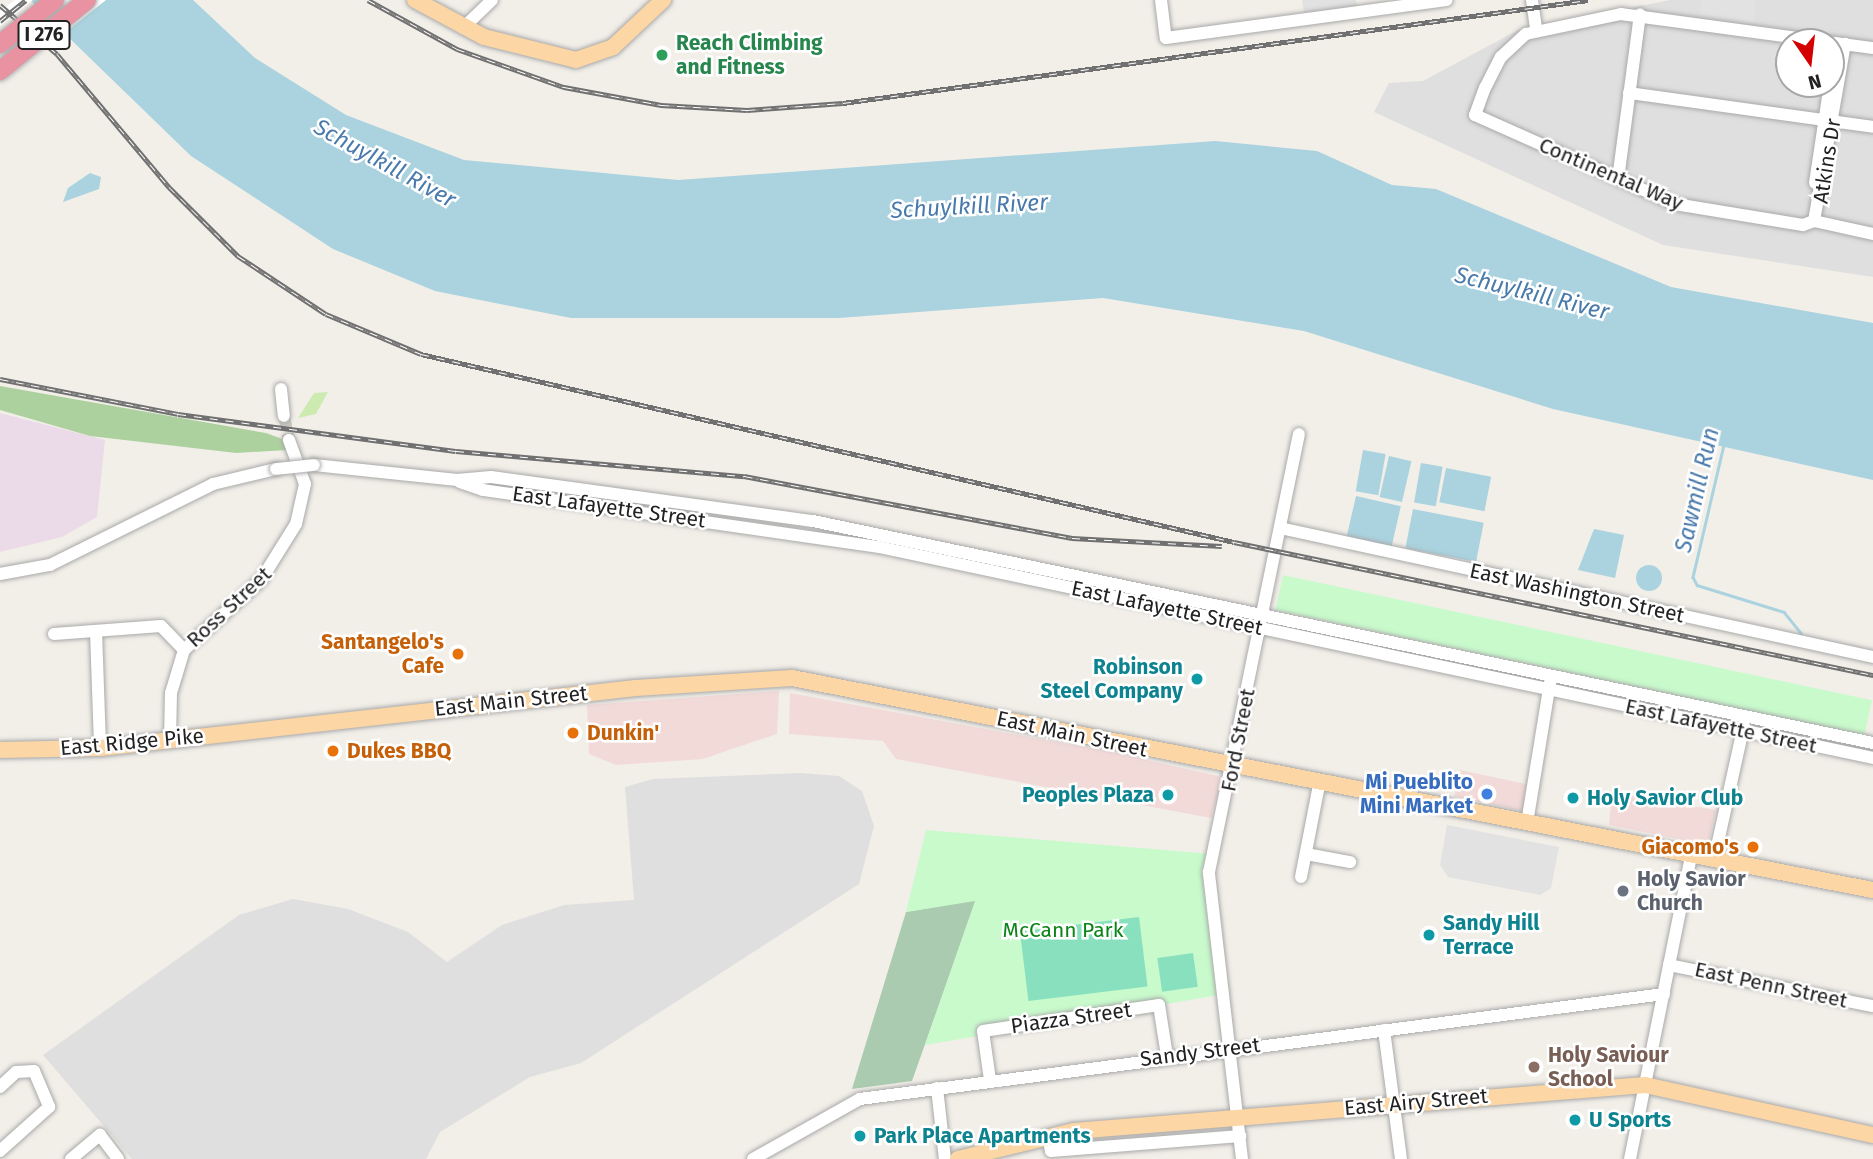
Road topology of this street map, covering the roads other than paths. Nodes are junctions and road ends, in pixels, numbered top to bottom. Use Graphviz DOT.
graph roads {
  1 [pos="55,0"];
  2 [pos="87,0"];
  3 [pos="415,0"];
  4 [pos="492,0"];
  5 [pos="663,0"];
  6 [pos="1161,0"];
  7 [pos="1446,0"];
  8 [pos="1532,0"];
  9 [pos="1640,14"];
  10 [pos="463,28"];
  11 [pos="1536,30"];
  12 [pos="1775,33"];
  13 [pos="0,44"];
  14 [pos="1845,44"];
  15 [pos="1873,48"];
  16 [pos="0,71"];
  17 [pos="1629,93"];
  18 [pos="1830,98"];
  19 [pos="1833,98"];
  20 [pos="1829,121"];
  21 [pos="1873,127"];
  22 [pos="1618,179"];
  23 [pos="1814,221"];
  24 [pos="1873,234"];
  25 [pos="282,388"];
  26 [pos="284,416"];
  27 [pos="1299,434"];
  28 [pos="289,440"];
  29 [pos="1280,528"];
  30 [pos="0,574"];
  31 [pos="1262,621"];
  32 [pos="96,631"];
  33 [pos="54,634"];
  34 [pos="184,650"];
  35 [pos="1873,657"];
  36 [pos="1552,674"];
  37 [pos="1549,688"];
  38 [pos="1747,714"];
  39 [pos="264,729"];
  40 [pos="1742,732"];
  41 [pos="170,740"];
  42 [pos="1873,743"];
  43 [pos="100,748"];
  44 [pos="0,750"];
  45 [pos="1873,758"];
  46 [pos="1233,767"];
  47 [pos="1320,785"];
  48 [pos="1527,823"];
  49 [pos="1306,854"];
  50 [pos="1691,856"];
  51 [pos="1714,860"];
  52 [pos="1350,862"];
  53 [pos="1301,877"];
  54 [pos="1873,890"];
  55 [pos="1669,965"];
  56 [pos="1664,993"];
  57 [pos="1873,1006"];
  58 [pos="1384,1030"];
  59 [pos="1232,1047"];
  60 [pos="1167,1056"];
  61 [pos="990,1080"];
  62 [pos="1645,1085"];
  63 [pos="0,1087"];
  64 [pos="937,1088"];
  65 [pos="1394,1104"];
  66 [pos="1239,1118"];
  67 [pos="1208,1120"];
  68 [pos="1873,1135"];
  69 [pos="1048,1136"];
  70 [pos="1240,1136"];
  71 [pos="1209,1138"];
  72 [pos="0,1151"];
  73 [pos="71,1159"];
  74 [pos="118,1159"];
  75 [pos="753,1159"];
  76 [pos="945,1159"];
  77 [pos="958,1159"];
  78 [pos="1242,1159"];
  79 [pos="1401,1159"];
  80 [pos="1630,1159"];
  1 -- 13 [label="highway, I 276, bridge"];
  2 -- 16 [label="highway, I 276, bridge"];
  3 -- 10 [label="main road"];
  4 -- 10 [label="street"];
  5 -- 10 [label="main road"];
  6 -- 7 [label="street"];
  8 -- 11 [label="street"];
  9 -- 11 [label="street"];
  9 -- 12 [label="street"];
  9 -- 17 [label="street"];
  11 -- 22 [label="street, Continental Way"];
  14 -- 15 [label="street"];
  17 -- 20 [label="street"];
  17 -- 22 [label="street"];
  18 -- 20 [label="street, Atkins Dr"];
  19 -- 20 [label="street, Atkins Dr"];
  20 -- 21 [label="street"];
  20 -- 23 [label="street, Atkins Dr"];
  22 -- 23 [label="street, Continental Way"];
  23 -- 24 [label="street, Continental Way"];
  25 -- 26 [label="street"];
  27 -- 29 [label="street, Ford Street"];
  28 -- 34 [label="street, Ross Street"];
  29 -- 31 [label="street, Ford Street"];
  29 -- 35 [label="street, East Washington Street"];
  30 -- 31 [label="street, East Lafayette Street, bridge"];
  31 -- 36 [label="street, East Lafayette Street"];
  31 -- 37 [label="street, East Lafayette Street"];
  31 -- 46 [label="street, Ford Street"];
  32 -- 33 [label="street"];
  32 -- 34 [label="street"];
  32 -- 43 [label="street"];
  34 -- 41 [label="street, Ross Street"];
  36 -- 37 [label="street"];
  36 -- 38 [label="street, East Lafayette Street"];
  37 -- 40 [label="street, East Lafayette Street"];
  37 -- 48 [label="street"];
  38 -- 40 [label="street"];
  38 -- 42 [label="street, East Lafayette Street"];
  39 -- 41 [label="main road, East Ridge Pike"];
  39 -- 46 [label="main road, East Main Street"];
  40 -- 45 [label="street, East Lafayette Street"];
  40 -- 51 [label="street"];
  41 -- 43 [label="main road, East Ridge Pike"];
  43 -- 44 [label="main road, East Ridge Pike"];
  46 -- 47 [label="main road, East Main Street"];
  46 -- 59 [label="street, Ford Street"];
  47 -- 48 [label="main road, East Main Street"];
  47 -- 49 [label="street"];
  48 -- 50 [label="main road, East Main Street"];
  49 -- 52 [label="street"];
  49 -- 53 [label="street"];
  50 -- 51 [label="main road, East Main Street"];
  50 -- 55 [label="street"];
  51 -- 54 [label="main road, East Main Street"];
  55 -- 56 [label="street"];
  55 -- 57 [label="street, East Penn Street"];
  56 -- 58 [label="street, Sandy Street"];
  56 -- 62 [label="street"];
  58 -- 59 [label="street, Sandy Street"];
  58 -- 65 [label="street"];
  59 -- 60 [label="street, Sandy Street"];
  59 -- 66 [label="street, Ford Street"];
  60 -- 61 [label="street, Sandy Street"];
  60 -- 61 [label="street, Piazza Street"];
  61 -- 64 [label="street, Sandy Street"];
  62 -- 65 [label="main road, East Airy Street"];
  62 -- 68 [label="main road, East Airy Street"];
  62 -- 80 [label="street"];
  63 -- 72 [label="street"];
  64 -- 75 [label="street, Sandy Street"];
  64 -- 76 [label="street"];
  65 -- 66 [label="main road, East Airy Street"];
  65 -- 79 [label="street"];
  66 -- 67 [label="main road, East Airy Street"];
  66 -- 70 [label="street, Ford Street"];
  67 -- 69 [label="main road, East Airy Street"];
  67 -- 71 [label="street"];
  69 -- 71 [label="street"];
  69 -- 77 [label="main road, East Airy Street"];
  70 -- 71 [label="street"];
  70 -- 78 [label="street, Ford Street"];
  73 -- 74 [label="street"];
}
